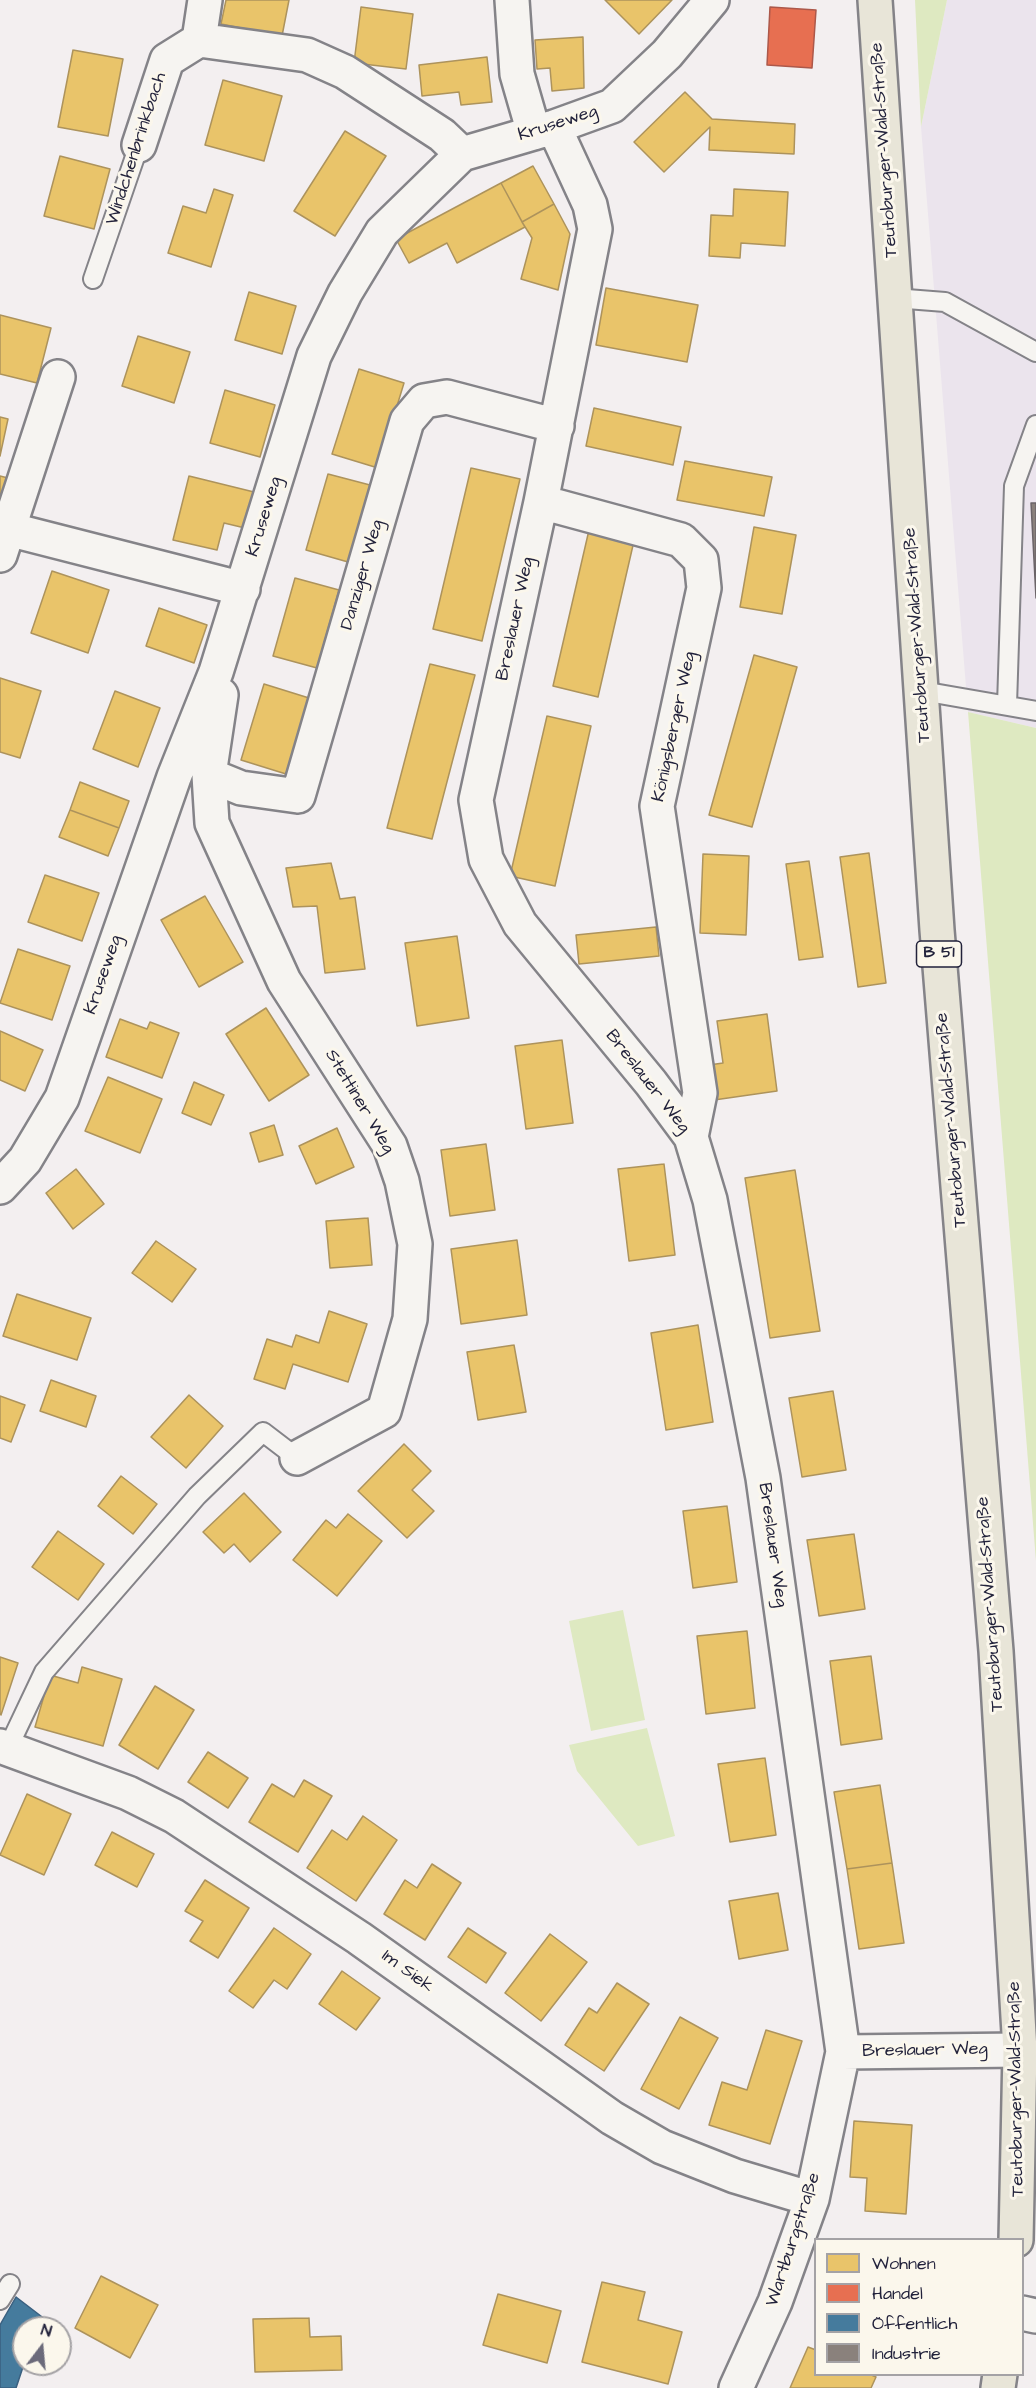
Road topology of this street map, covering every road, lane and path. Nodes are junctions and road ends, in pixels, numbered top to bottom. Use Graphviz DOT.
graph roads {
  1 [pos="205,0"];
  2 [pos="512,0"];
  3 [pos="711,0"];
  4 [pos="875,0"];
  5 [pos="199,40"];
  6 [pos="544,130"];
  7 [pos="139,145"];
  8 [pos="462,154"];
  9 [pos="93,279"];
  10 [pos="894,298"];
  11 [pos="1036,352"];
  12 [pos="58,377"];
  13 [pos="1036,425"];
  14 [pos="557,426"];
  15 [pos="541,502"];
  16 [pos="3,537"];
  17 [pos="243,589"];
  18 [pos="216,672"];
  19 [pos="922,692"];
  20 [pos="1007,705"];
  21 [pos="1036,711"];
  22 [pos="208,775"];
  23 [pos="691,1137"];
  24 [pos="0,1187"];
  25 [pos="297,1458"];
  26 [pos="4,1747"];
  27 [pos="1020,2050"];
  28 [pos="843,2052"];
  29 [pos="812,2199"];
  30 [pos="1016,2238"];
  31 [pos="10,2284"];
  32 [pos="0,2300"];
  33 [pos="736,2388"];
  1 -- 5 [label="street"];
  2 -- 6 [label="street, Breslauer Weg"];
  3 -- 6 [label="street, Kruseweg"];
  4 -- 10 [label="main road, Teutoburger-Wald-Straße / B 51"];
  5 -- 7 [label="street, Windchenbrinkbach"];
  5 -- 8 [label="street"];
  6 -- 8 [label="street, Kruseweg"];
  6 -- 14 [label="street, Breslauer Weg"];
  7 -- 9 [label="lane, Windchenbrinkbach"];
  8 -- 17 [label="street, Kruseweg"];
  10 -- 11 [label="lane"];
  10 -- 19 [label="main road, Teutoburger-Wald-Straße / B 51"];
  12 -- 16 [label="street"];
  13 -- 20 [label="lane"];
  14 -- 15 [label="street, Breslauer Weg"];
  14 -- 22 [label="street, Danziger Weg"];
  15 -- 23 [label="street, Breslauer Weg"];
  15 -- 23 [label="street, Königsberger Weg"];
  16 -- 17 [label="street"];
  17 -- 18 [label="street, Kruseweg"];
  18 -- 22 [label="street"];
  18 -- 24 [label="street, Kruseweg"];
  19 -- 20 [label="lane"];
  19 -- 27 [label="main road, Teutoburger-Wald-Straße / B 51"];
  20 -- 21 [label="lane"];
  22 -- 25 [label="street, Stettiner Weg"];
  23 -- 28 [label="street, Breslauer Weg"];
  25 -- 26 [label="lane"];
  26 -- 29 [label="street, Im Siek"];
  27 -- 28 [label="street, Breslauer Weg"];
  27 -- 30 [label="main road, Teutoburger-Wald-Straße / B 51"];
  28 -- 29 [label="street, Wartburgstraße"];
  29 -- 33 [label="street, Wartburgstraße"];
  31 -- 32 [label="lane"];
}
